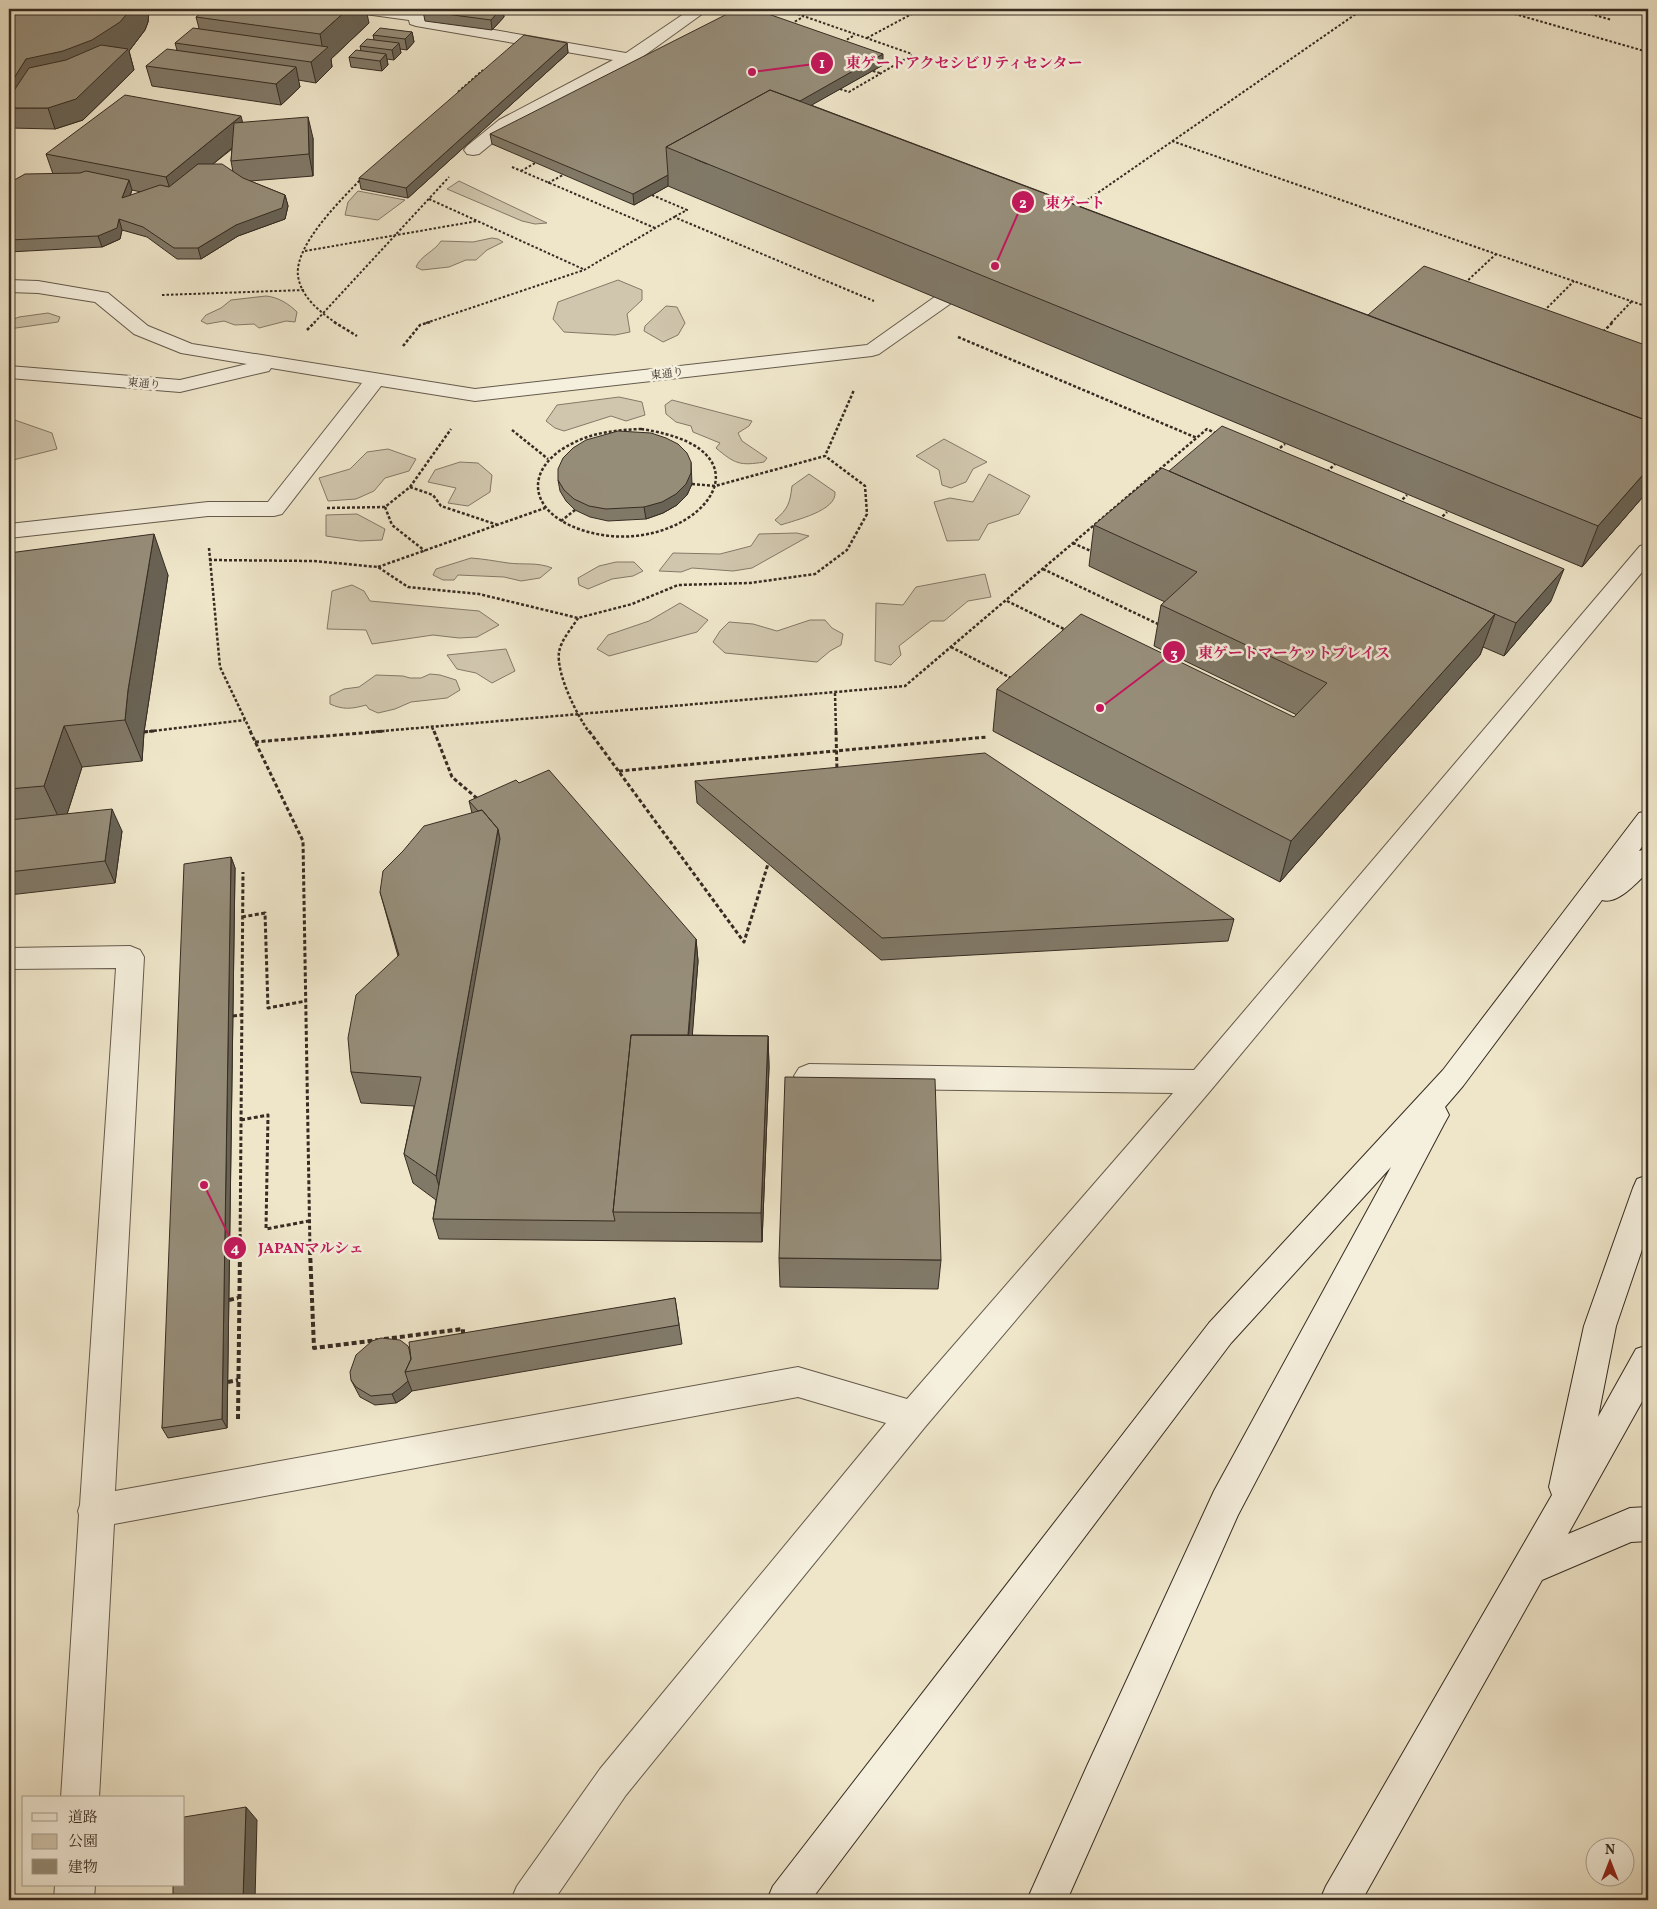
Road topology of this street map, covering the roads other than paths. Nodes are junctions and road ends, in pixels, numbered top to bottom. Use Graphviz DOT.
graph roads {
  1 [pos="366,9"];
  2 [pos="701,9"];
  3 [pos="719,10"];
  4 [pos="629,58"];
  5 [pos="473,150"];
  6 [pos="9,286"];
  7 [pos="943,300"];
  8 [pos="276,364"];
  9 [pos="9,372"];
  10 [pos="376,379"];
  11 [pos="9,531"];
  12 [pos="1648,551"];
  13 [pos="1648,820"];
  14 [pos="1648,858"];
  15 [pos="1576,916"];
  16 [pos="9,958"];
  17 [pos="809,1076"];
  18 [pos="1453,1078"];
  19 [pos="1201,1082"];
  20 [pos="1648,1188"];
  21 [pos="1648,1360"];
  22 [pos="913,1416"];
  23 [pos="96,1511"];
  24 [pos="1561,1513"];
  25 [pos="1648,1524"];
  26 [pos="1529,1568"];
  27 [pos="80,1796"];
  28 [pos="75,1886"];
  29 [pos="74,1900"];
  30 [pos="531,1900"];
  31 [pos="787,1900"];
  32 [pos="1047,1900"];
  33 [pos="1340,1900"];
  1 -- 4 [label="street"];
  2 -- 4 [label="street"];
  3 -- 4 [label="street"];
  4 -- 5 [label="street"];
  6 -- 8 [label="street, 東通り"];
  7 -- 10 [label="street, 東通り"];
  8 -- 9 [label="street, 東通り"];
  8 -- 10 [label="street, 東通り"];
  10 -- 11 [label="street"];
  12 -- 19 [label="street"];
  13 -- 15 [label="street"];
  14 -- 15 [label="street"];
  15 -- 18 [label="street"];
  16 -- 23 [label="street"];
  17 -- 19 [label="street"];
  18 -- 31 [label="street"];
  18 -- 32 [label="street"];
  19 -- 22 [label="street"];
  20 -- 24 [label="street"];
  21 -- 24 [label="street"];
  22 -- 23 [label="street"];
  22 -- 30 [label="street"];
  23 -- 27 [label="street"];
  24 -- 26 [label="street"];
  25 -- 26 [label="street"];
  26 -- 33 [label="street"];
  28 -- 29 [label="street"];
}
